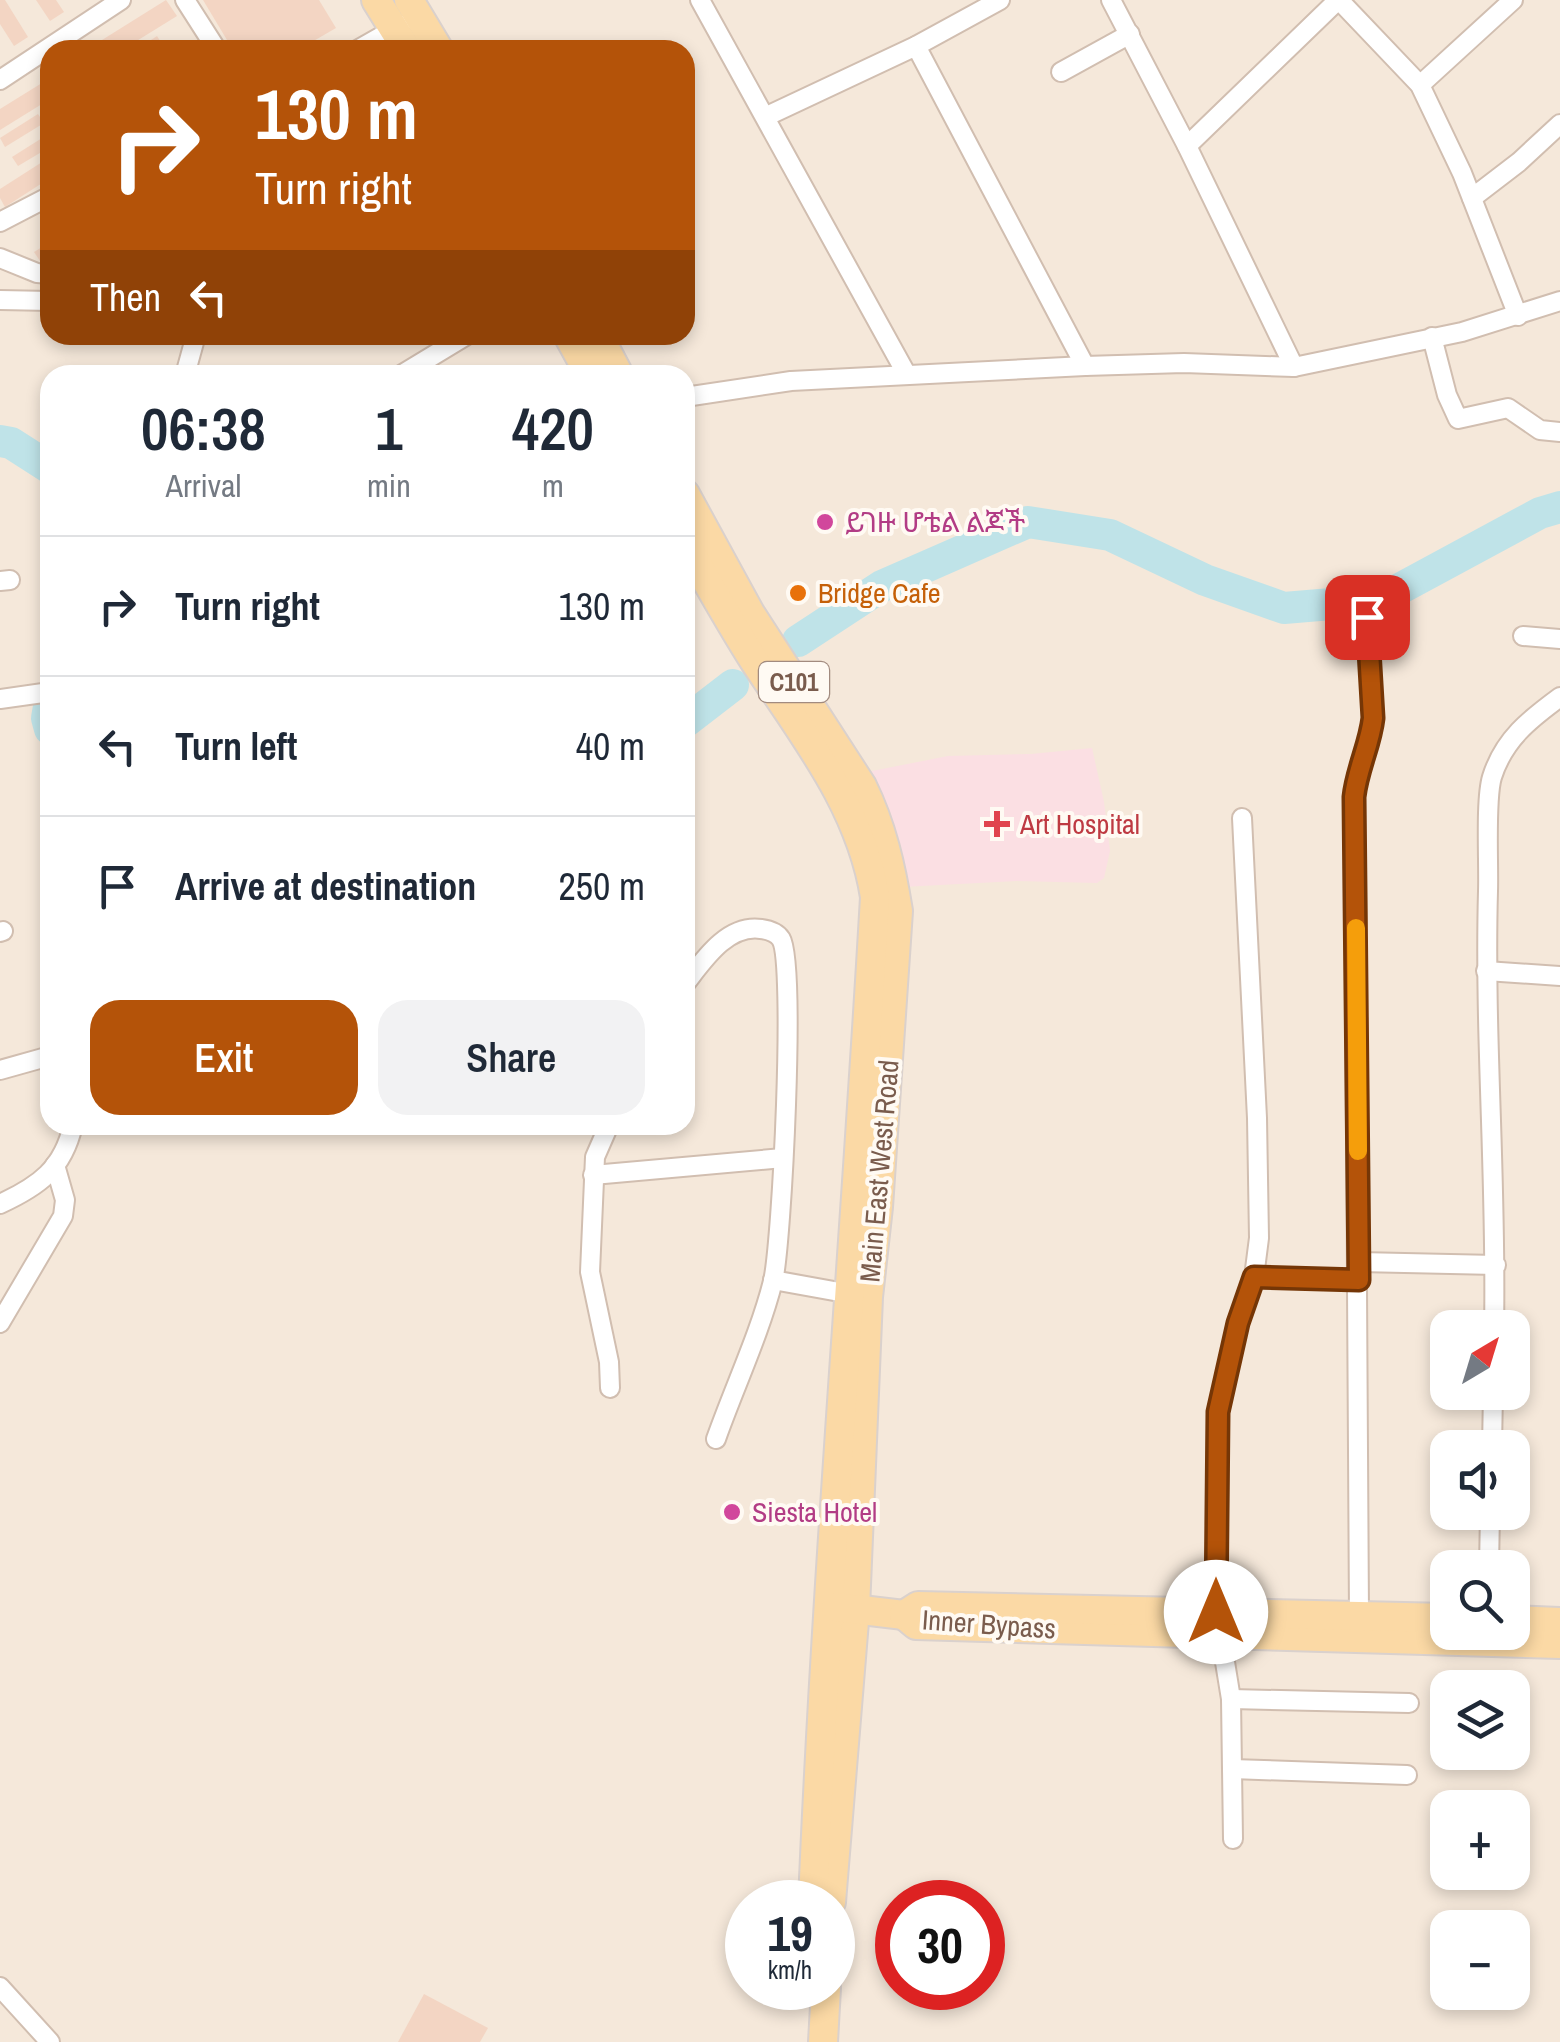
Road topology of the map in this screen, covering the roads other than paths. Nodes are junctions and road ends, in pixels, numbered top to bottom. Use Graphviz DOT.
graph roads {
  1 [pos="121,0"];
  2 [pos="185,0"];
  3 [pos="376,0"];
  4 [pos="700,0"];
  5 [pos="1000,0"];
  6 [pos="1111,0"];
  7 [pos="1338,0"];
  8 [pos="1513,0"];
  9 [pos="407,24"];
  10 [pos="1130,34"];
  11 [pos="68,40"];
  12 [pos="210,40"];
  13 [pos="377,40"];
  14 [pos="427,40"];
  15 [pos="916,46"];
  16 [pos="40,60"];
  17 [pos="1061,72"];
  18 [pos="0,80"];
  19 [pos="1420,85"];
  20 [pos="767,116"];
  21 [pos="1560,124"];
  22 [pos="1187,146"];
  23 [pos="1472,198"];
  24 [pos="40,201"];
  25 [pos="0,222"];
  26 [pos="0,258"];
  27 [pos="40,271"];
  28 [pos="0,300"];
  29 [pos="40,302"];
  30 [pos="1560,302"];
  31 [pos="1518,316"];
  32 [pos="1432,337"];
  33 [pos="450,345"];
  34 [pos="418,365"];
  35 [pos="1086,366"];
  36 [pos="1294,367"];
  37 [pos="907,374"];
  38 [pos="695,395"];
  39 [pos="1560,432"];
  40 [pos="695,544"];
  41 [pos="1367,617"];
  42 [pos="1523,636"];
  43 [pos="1560,640"];
  44 [pos="40,693"];
  45 [pos="1560,697"];
  46 [pos="0,699"];
  47 [pos="1242,818"];
  48 [pos="1486,971"];
  49 [pos="695,972"];
  50 [pos="1560,976"];
  51 [pos="40,1059"];
  52 [pos="0,1070"];
  53 [pos="71,1135"];
  54 [pos="606,1135"];
  55 [pos="783,1158"];
  56 [pos="55,1165"];
  57 [pos="594,1174"];
  58 [pos="0,1204"];
  59 [pos="1496,1265"];
  60 [pos="1359,1272"];
  61 [pos="1254,1277"];
  62 [pos="773,1280"];
  63 [pos="860,1295"];
  64 [pos="1495,1310"];
  65 [pos="0,1323"];
  66 [pos="610,1388"];
  67 [pos="851,1418"];
  68 [pos="716,1439"];
  69 [pos="826,1606"];
  70 [pos="855,1609"];
  71 [pos="1359,1615"];
  72 [pos="1430,1617"];
  73 [pos="1530,1621"];
  74 [pos="1560,1622"];
  75 [pos="1218,1623"];
  76 [pos="1560,1644"];
  77 [pos="1231,1699"];
  78 [pos="1409,1704"];
  79 [pos="1232,1768"];
  80 [pos="1407,1775"];
  81 [pos="1233,1839"];
  82 [pos="814,1880"];
  83 [pos="833,1880"];
  84 [pos="0,1987"];
  85 [pos="808,2010"];
  86 [pos="825,2010"];
  87 [pos="50,2042"];
  88 [pos="806,2042"];
  89 [pos="823,2042"];
  1 -- 11 [label="street"];
  2 -- 12 [label="street"];
  3 -- 9 [label="main road"];
  4 -- 20 [label="street"];
  5 -- 15 [label="street"];
  6 -- 10 [label="street"];
  7 -- 19 [label="street"];
  7 -- 22 [label="street"];
  8 -- 19 [label="street"];
  9 -- 13 [label="street"];
  9 -- 14 [label="main road"];
  10 -- 17 [label="street"];
  10 -- 22 [label="street"];
  15 -- 20 [label="street"];
  15 -- 35 [label="street"];
  16 -- 18 [label="street"];
  19 -- 23 [label="street"];
  20 -- 37 [label="street"];
  21 -- 23 [label="street"];
  22 -- 36 [label="street"];
  23 -- 31 [label="street"];
  24 -- 25 [label="street"];
  26 -- 27 [label="street"];
  28 -- 29 [label="street"];
  30 -- 31 [label="street"];
  31 -- 32 [label="street"];
  32 -- 36 [label="street"];
  32 -- 39 [label="street"];
  33 -- 34 [label="street"];
  35 -- 36 [label="street"];
  35 -- 37 [label="street"];
  37 -- 38 [label="street"];
  40 -- 63 [label="main road, Main East West Road / C101"];
  41 -- 60 [label="street"];
  42 -- 43 [label="street"];
  44 -- 46 [label="street"];
  45 -- 48 [label="street"];
  47 -- 61 [label="street"];
  48 -- 50 [label="street"];
  48 -- 59 [label="street"];
  49 -- 55 [label="street"];
  51 -- 52 [label="street"];
  53 -- 56 [label="street"];
  54 -- 57 [label="street"];
  55 -- 57 [label="street"];
  55 -- 62 [label="street"];
  56 -- 58 [label="street"];
  56 -- 65 [label="street"];
  57 -- 66 [label="street"];
  59 -- 60 [label="street"];
  59 -- 64 [label="street"];
  60 -- 61 [label="street"];
  60 -- 71 [label="street"];
  61 -- 75 [label="street"];
  62 -- 63 [label="street"];
  62 -- 68 [label="street"];
  63 -- 67 [label="main road, Main East West Road"];
  67 -- 69 [label="main road, Main East West Road"];
  67 -- 70 [label="main road, Main East West Road"];
  69 -- 70 [label="main road, Inner Bypass"];
  69 -- 82 [label="main road, Main East West Road"];
  70 -- 75 [label="main road, Inner Bypass"];
  70 -- 83 [label="main road, Main East West Road"];
  71 -- 72 [label="main road, Inner Bypass"];
  71 -- 75 [label="main road, Inner Bypass"];
  73 -- 74 [label="main road"];
  75 -- 76 [label="main road, Inner Bypass"];
  75 -- 77 [label="street"];
  77 -- 78 [label="street"];
  77 -- 79 [label="street"];
  79 -- 80 [label="street"];
  79 -- 81 [label="street"];
  84 -- 87 [label="street"];
  85 -- 88 [label="main road"];
  86 -- 89 [label="main road"];
}
